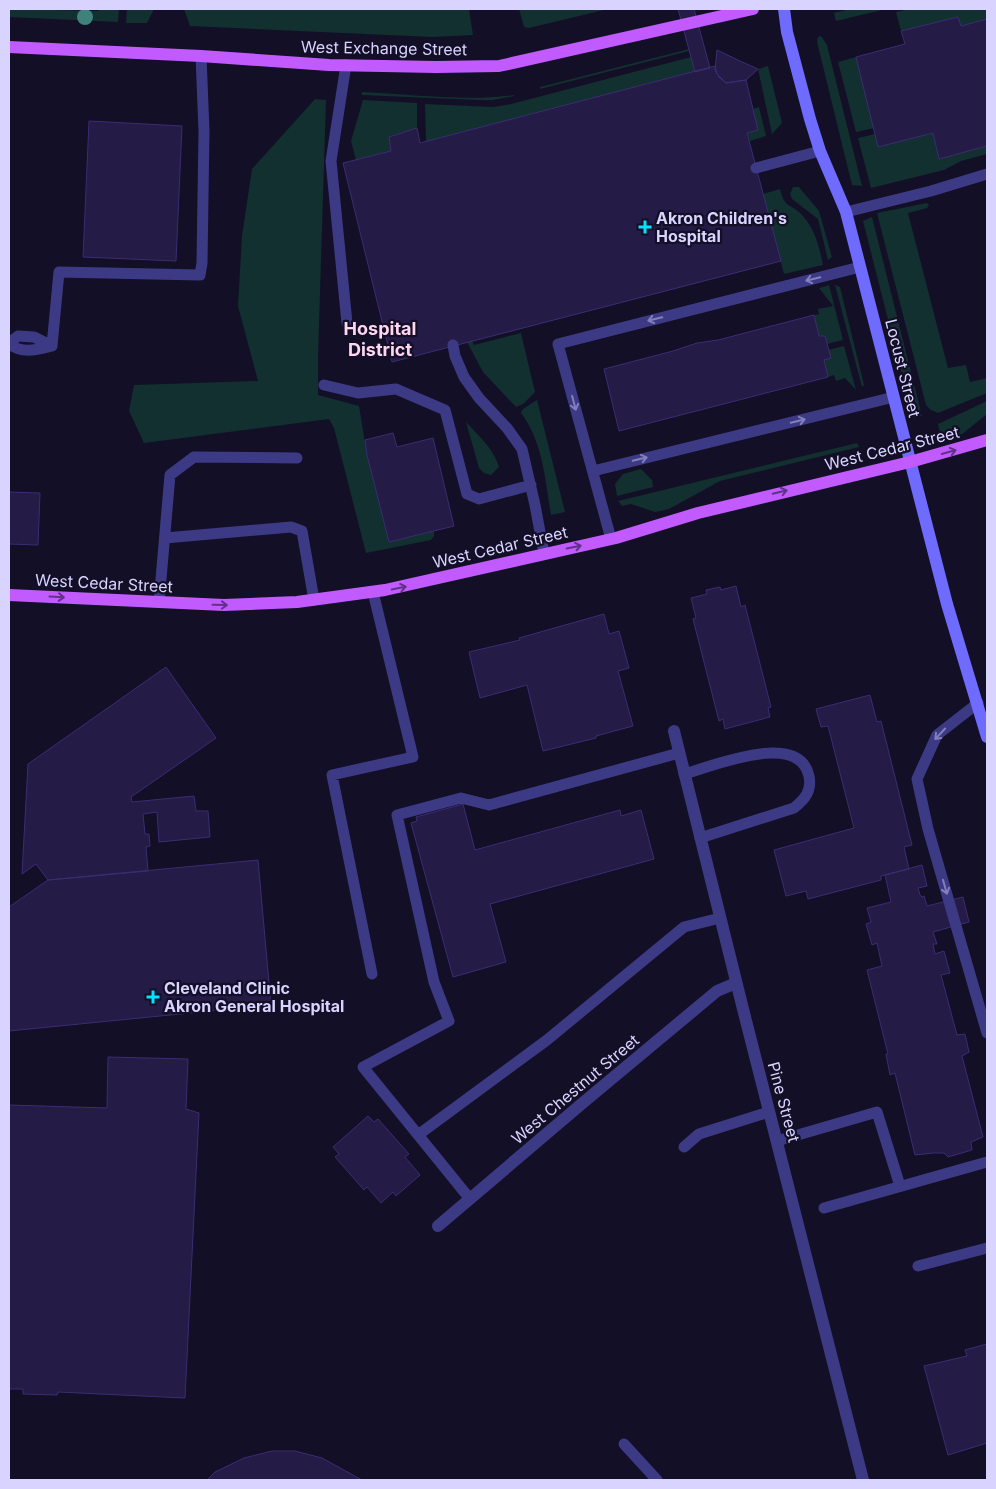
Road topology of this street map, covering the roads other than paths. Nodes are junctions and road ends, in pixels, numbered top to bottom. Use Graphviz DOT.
graph roads {
  1 [pos="753,9"];
  2 [pos="784,9"];
  3 [pos="9,47"];
  4 [pos="201,56"];
  5 [pos="346,65"];
  6 [pos="820,151"];
  7 [pos="756,168"];
  8 [pos="987,174"];
  9 [pos="846,212"];
  10 [pos="860,267"];
  11 [pos="347,323"];
  12 [pos="9,343"];
  13 [pos="453,345"];
  14 [pos="324,385"];
  15 [pos="894,397"];
  16 [pos="987,440"];
  17 [pos="297,458"];
  18 [pos="910,462"];
  19 [pos="593,471"];
  20 [pos="531,485"];
  21 [pos="165,538"];
  22 [pos="612,539"];
  23 [pos="544,553"];
  24 [pos="373,592"];
  25 [pos="9,595"];
  26 [pos="314,600"];
  27 [pos="158,602"];
  28 [pos="978,703"];
  29 [pos="674,731"];
  30 [pos="987,737"];
  31 [pos="679,753"];
  32 [pos="684,774"];
  33 [pos="700,838"];
  34 [pos="720,918"];
  35 [pos="372,974"];
  36 [pos="736,983"];
  37 [pos="987,1034"];
  38 [pos="769,1112"];
  39 [pos="418,1136"];
  40 [pos="777,1141"];
  41 [pos="684,1147"];
  42 [pos="987,1162"];
  43 [pos="900,1186"];
  44 [pos="470,1199"];
  45 [pos="824,1208"];
  46 [pos="438,1226"];
  47 [pos="987,1248"];
  48 [pos="918,1266"];
  49 [pos="624,1444"];
  50 [pos="657,1480"];
  51 [pos="863,1480"];
  1 -- 5 [label="main road, West Exchange Street"];
  2 -- 6 [label="main road, Locust Street"];
  3 -- 4 [label="main road, West Exchange Street"];
  4 -- 5 [label="main road, West Exchange Street"];
  4 -- 12 [label="lane"];
  5 -- 11 [label="lane"];
  6 -- 7 [label="lane"];
  6 -- 9 [label="main road, Locust Street"];
  8 -- 9 [label="lane"];
  9 -- 10 [label="main road, Locust Street"];
  10 -- 15 [label="main road, Locust Street"];
  10 -- 19 [label="lane, one-way"];
  13 -- 20 [label="lane"];
  14 -- 20 [label="lane"];
  15 -- 18 [label="main road, Locust Street"];
  19 -- 15 [label="lane, one-way"];
  18 -- 16 [label="main road, West Cedar Street, one-way"];
  17 -- 21 [label="lane"];
  22 -- 18 [label="main road, West Cedar Street, one-way"];
  18 -- 28 [label="main road, Locust Street"];
  19 -- 22 [label="lane"];
  20 -- 23 [label="lane"];
  21 -- 26 [label="lane"];
  21 -- 27 [label="lane"];
  23 -- 22 [label="main road, West Cedar Street, one-way"];
  24 -- 23 [label="main road, West Cedar Street, one-way"];
  24 -- 26 [label="main road, West Cedar Street"];
  24 -- 35 [label="lane"];
  25 -- 27 [label="main road, West Cedar Street, one-way"];
  27 -- 26 [label="main road, West Cedar Street, one-way"];
  28 -- 30 [label="main road, Locust Street"];
  28 -- 37 [label="lane, one-way"];
  29 -- 31 [label="street, Pine Street"];
  31 -- 32 [label="street, Pine Street"];
  31 -- 39 [label="lane"];
  32 -- 33 [label="street, Pine Street"];
  32 -- 33 [label="lane"];
  33 -- 34 [label="street, Pine Street"];
  34 -- 36 [label="street, Pine Street"];
  34 -- 39 [label="lane"];
  36 -- 38 [label="street, Pine Street"];
  36 -- 44 [label="street, West Chestnut Street"];
  38 -- 40 [label="street, Pine Street"];
  38 -- 41 [label="lane"];
  39 -- 44 [label="lane"];
  40 -- 43 [label="lane"];
  40 -- 51 [label="street, Pine Street"];
  42 -- 43 [label="lane"];
  43 -- 45 [label="lane"];
  44 -- 46 [label="street, West Chestnut Street"];
  47 -- 48 [label="lane"];
  49 -- 50 [label="lane"];
}
